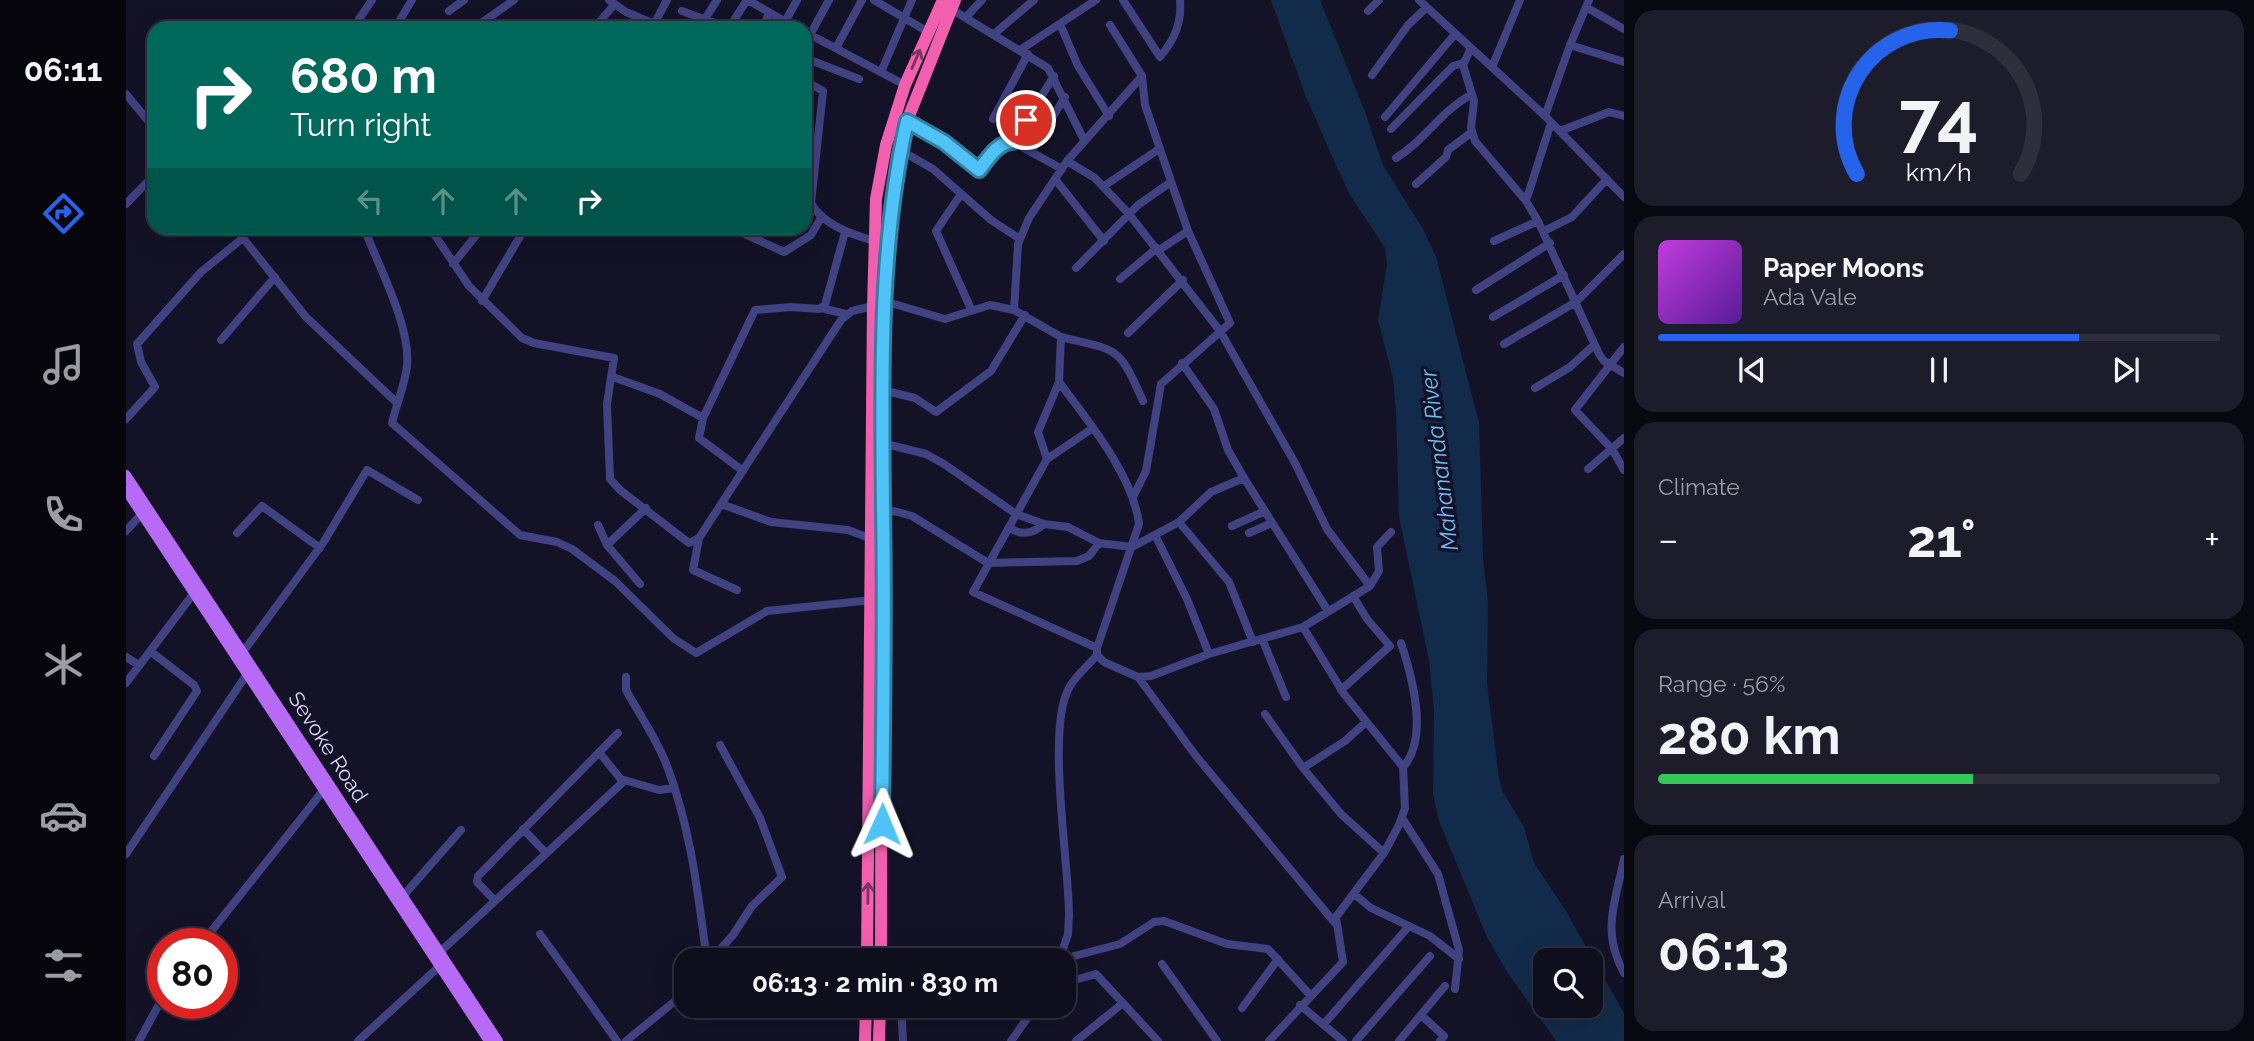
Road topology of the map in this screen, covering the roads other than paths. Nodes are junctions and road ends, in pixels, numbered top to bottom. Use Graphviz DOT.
graph roads {
  1 [pos="372,0"];
  2 [pos="412,0"];
  3 [pos="464,0"];
  4 [pos="514,0"];
  5 [pos="667,0"];
  6 [pos="717,0"];
  7 [pos="797,0"];
  8 [pos="829,0"];
  9 [pos="862,0"];
  10 [pos="874,0"];
  11 [pos="912,0"];
  12 [pos="982,0"];
  13 [pos="1034,0"];
  14 [pos="1096,0"];
  15 [pos="1123,0"];
  16 [pos="1180,0"];
  17 [pos="1379,0"];
  18 [pos="1419,0"];
  19 [pos="1434,0"];
  20 [pos="1520,0"];
  21 [pos="750,1"];
  22 [pos="611,3"];
  23 [pos="950,3"];
  24 [pos="1588,4"];
  25 [pos="1427,9"];
  26 [pos="1368,10"];
  27 [pos="449,11"];
  28 [pos="682,11"];
  29 [pos="769,14"];
  30 [pos="905,17"];
  31 [pos="965,17"];
  32 [pos="705,19"];
  33 [pos="642,20"];
  34 [pos="358,21"];
  35 [pos="399,21"];
  36 [pos="484,21"];
  37 [pos="599,21"];
  38 [pos="645,21"];
  39 [pos="656,21"];
  40 [pos="710,21"];
  41 [pos="734,21"];
  42 [pos="766,21"];
  43 [pos="783,21"];
  44 [pos="786,21"];
  45 [pos="1060,24"];
  46 [pos="1110,25"];
  47 [pos="812,26"];
  48 [pos="1624,29"];
  49 [pos="928,32"];
  50 [pos="994,34"];
  51 [pos="1455,34"];
  52 [pos="812,36"];
  53 [pos="1570,45"];
  54 [pos="836,48"];
  55 [pos="1471,48"];
  56 [pos="1024,52"];
  57 [pos="812,61"];
  58 [pos="1624,62"];
  59 [pos="1463,63"];
  60 [pos="1492,67"];
  61 [pos="881,72"];
  62 [pos="1372,75"];
  63 [pos="1054,76"];
  64 [pos="1142,76"];
  65 [pos="859,79"];
  66 [pos="812,85"];
  67 [pos="905,85"];
  68 [pos="126,94"];
  69 [pos="1472,94"];
  70 [pos="1065,97"];
  71 [pos="1109,116"];
  72 [pos="1624,116"];
  73 [pos="1385,117"];
  74 [pos="993,119"];
  75 [pos="1548,119"];
  76 [pos="147,120"];
  77 [pos="907,121"];
  78 [pos="1391,129"];
  79 [pos="1560,131"];
  80 [pos="1472,132"];
  81 [pos="1084,140"];
  82 [pos="1013,142"];
  83 [pos="1159,149"];
  84 [pos="900,150"];
  85 [pos="1031,152"];
  86 [pos="1396,158"];
  87 [pos="1067,161"];
  88 [pos="1062,169"];
  89 [pos="1055,179"];
  90 [pos="1607,179"];
  91 [pos="812,181"];
  92 [pos="1171,182"];
  93 [pos="147,183"];
  94 [pos="1416,184"];
  95 [pos="1104,187"];
  96 [pos="961,194"];
  97 [pos="1624,197"];
  98 [pos="1525,201"];
  99 [pos="812,202"];
  100 [pos="126,204"];
  101 [pos="1129,214"];
  102 [pos="822,216"];
  103 [pos="1538,221"];
  104 [pos="1188,231"];
  105 [pos="845,232"];
  106 [pos="1544,232"];
  107 [pos="812,233"];
  108 [pos="241,235"];
  109 [pos="368,235"];
  110 [pos="434,235"];
  111 [pos="476,235"];
  112 [pos="521,235"];
  113 [pos="747,235"];
  114 [pos="811,235"];
  115 [pos="243,238"];
  116 [pos="1020,239"];
  117 [pos="874,241"];
  118 [pos="1104,241"];
  119 [pos="1494,241"];
  120 [pos="1550,243"];
  121 [pos="1158,249"];
  122 [pos="1624,254"];
  123 [pos="453,264"];
  124 [pos="1076,268"];
  125 [pos="1564,275"];
  126 [pos="275,277"];
  127 [pos="1120,279"];
  128 [pos="1183,280"];
  129 [pos="1476,290"];
  130 [pos="482,301"];
  131 [pos="1576,302"];
  132 [pos="878,303"];
  133 [pos="821,308"];
  134 [pos="971,309"];
  135 [pos="1014,310"];
  136 [pos="846,314"];
  137 [pos="1025,315"];
  138 [pos="1493,317"];
  139 [pos="1220,331"];
  140 [pos="1128,332"];
  141 [pos="1061,337"];
  142 [pos="221,340"];
  143 [pos="1504,344"];
  144 [pos="1594,345"];
  145 [pos="1624,346"];
  146 [pos="1182,363"];
  147 [pos="1610,365"];
  148 [pos="1624,373"];
  149 [pos="613,377"];
  150 [pos="1059,383"];
  151 [pos="1535,388"];
  152 [pos="882,390"];
  153 [pos="1143,401"];
  154 [pos="396,402"];
  155 [pos="703,418"];
  156 [pos="126,419"];
  157 [pos="1093,428"];
  158 [pos="1624,438"];
  159 [pos="882,443"];
  160 [pos="1612,449"];
  161 [pos="1047,459"];
  162 [pos="1588,469"];
  163 [pos="1624,470"];
  164 [pos="743,471"];
  165 [pos="126,475"];
  166 [pos="1244,478"];
  167 [pos="126,490"];
  168 [pos="1132,497"];
  169 [pos="418,500"];
  170 [pos="721,504"];
  171 [pos="646,508"];
  172 [pos="145,511"];
  173 [pos="1265,511"];
  174 [pos="1016,514"];
  175 [pos="878,517"];
  176 [pos="1179,522"];
  177 [pos="1272,523"];
  178 [pos="1044,524"];
  179 [pos="598,525"];
  180 [pos="1232,526"];
  181 [pos="1009,527"];
  182 [pos="126,531"];
  183 [pos="1391,532"];
  184 [pos="237,533"];
  185 [pos="1249,533"];
  186 [pos="1156,537"];
  187 [pos="699,538"];
  188 [pos="872,539"];
  189 [pos="1099,543"];
  190 [pos="607,545"];
  191 [pos="1132,547"];
  192 [pos="320,548"];
  193 [pos="988,563"];
  194 [pos="640,584"];
  195 [pos="1370,586"];
  196 [pos="737,590"];
  197 [pos="194,593"];
  198 [pos="1353,596"];
  199 [pos="872,600"];
  200 [pos="1328,611"];
  201 [pos="1303,627"];
  202 [pos="1263,640"];
  203 [pos="1252,642"];
  204 [pos="1401,643"];
  205 [pos="150,651"];
  206 [pos="243,652"];
  207 [pos="1097,652"];
  208 [pos="1209,654"];
  209 [pos="126,657"];
  210 [pos="139,665"];
  211 [pos="251,671"];
  212 [pos="626,677"];
  213 [pos="1138,677"];
  214 [pos="126,683"];
  215 [pos="1341,690"];
  216 [pos="1286,696"];
  217 [pos="1265,714"];
  218 [pos="1366,722"];
  219 [pos="618,733"];
  220 [pos="720,745"];
  221 [pos="599,752"];
  222 [pos="154,756"];
  223 [pos="1403,767"];
  224 [pos="1303,768"];
  225 [pos="624,780"];
  226 [pos="326,787"];
  227 [pos="675,788"];
  228 [pos="1402,818"];
  229 [pos="523,829"];
  230 [pos="461,830"];
  231 [pos="546,853"];
  232 [pos="1384,853"];
  233 [pos="126,854"];
  234 [pos="1624,859"];
  235 [pos="1354,894"];
  236 [pos="403,896"];
  237 [pos="495,901"];
  238 [pos="1335,923"];
  239 [pos="1409,926"];
  240 [pos="214,928"];
  241 [pos="540,934"];
  242 [pos="706,948"];
  243 [pos="720,948"];
  244 [pos="867,948"];
  245 [pos="881,948"];
  246 [pos="1063,948"];
  247 [pos="1076,956"];
  248 [pos="1430,956"];
  249 [pos="442,959"];
  250 [pos="1278,959"];
  251 [pos="1459,959"];
  252 [pos="1162,964"];
  253 [pos="1624,973"];
  254 [pos="1076,979"];
  255 [pos="1445,986"];
  256 [pos="1455,989"];
  257 [pos="1311,996"];
  258 [pos="674,1002"];
  259 [pos="1123,1003"];
  260 [pos="1300,1005"];
  261 [pos="1242,1008"];
  262 [pos="1421,1015"];
  263 [pos="866,1018"];
  264 [pos="880,1018"];
  265 [pos="902,1018"];
  266 [pos="1027,1018"];
  267 [pos="151,1019"];
  268 [pos="1324,1024"];
  269 [pos="483,1039"];
  270 [pos="1273,1040"];
  271 [pos="139,1041"];
  272 [pos="358,1041"];
  273 [pos="498,1041"];
  274 [pos="617,1041"];
  275 [pos="626,1041"];
  276 [pos="865,1041"];
  277 [pos="879,1041"];
  278 [pos="903,1041"];
  279 [pos="1011,1041"];
  280 [pos="1076,1041"];
  281 [pos="1158,1041"];
  282 [pos="1217,1041"];
  283 [pos="1343,1041"];
  284 [pos="1356,1041"];
  285 [pos="1399,1041"];
  286 [pos="1440,1041"];
  1 -- 34 [label="street"];
  2 -- 35 [label="street"];
  3 -- 27 [label="street"];
  4 -- 36 [label="street"];
  5 -- 39 [label="street"];
  6 -- 32 [label="street"];
  7 -- 44 [label="street"];
  8 -- 47 [label="street"];
  9 -- 54 [label="street"];
  10 -- 30 [label="street"];
  11 -- 30 [label="street"];
  12 -- 31 [label="street"];
  13 -- 50 [label="street"];
  14 -- 45 [label="street"];
  15 -- 16 [label="street"];
  17 -- 26 [label="street"];
  18 -- 25 [label="street"];
  19 -- 25 [label="street"];
  20 -- 60 [label="street"];
  21 -- 29 [label="street"];
  21 -- 41 [label="street"];
  22 -- 33 [label="street"];
  22 -- 37 [label="street"];
  23 -- 31 [label="street"];
  23 -- 49 [label="highway"];
  23 -- 77 [label="highway"];
  24 -- 48 [label="street"];
  24 -- 53 [label="street"];
  25 -- 51 [label="street"];
  25 -- 62 [label="street"];
  28 -- 32 [label="street"];
  29 -- 42 [label="street"];
  29 -- 43 [label="street"];
  30 -- 49 [label="street"];
  30 -- 61 [label="street"];
  31 -- 50 [label="street"];
  32 -- 40 [label="street"];
  33 -- 38 [label="street"];
  45 -- 56 [label="street"];
  45 -- 71 [label="street"];
  46 -- 64 [label="street"];
  67 -- 49 [label="highway, one-way"];
  50 -- 56 [label="street"];
  51 -- 55 [label="street"];
  51 -- 73 [label="street"];
  52 -- 54 [label="street"];
  53 -- 58 [label="street"];
  53 -- 75 [label="street"];
  54 -- 61 [label="street"];
  55 -- 59 [label="street"];
  55 -- 60 [label="street"];
  56 -- 63 [label="street"];
  56 -- 74 [label="street"];
  57 -- 65 [label="street"];
  59 -- 69 [label="street"];
  59 -- 78 [label="street"];
  60 -- 75 [label="street"];
  61 -- 67 [label="street"];
  63 -- 70 [label="street"];
  63 -- 82 [label="street"];
  64 -- 71 [label="street"];
  64 -- 83 [label="street"];
  66 -- 91 [label="street"];
  67 -- 117 [label="highway"];
  68 -- 76 [label="street"];
  69 -- 80 [label="street"];
  69 -- 86 [label="street"];
  70 -- 81 [label="street"];
  70 -- 85 [label="street"];
  71 -- 81 [label="street"];
  72 -- 79 [label="street"];
  75 -- 79 [label="street"];
  75 -- 98 [label="street"];
  77 -- 82 [label="street"];
  77 -- 84 [label="highway"];
  79 -- 90 [label="street"];
  80 -- 94 [label="street"];
  80 -- 98 [label="street"];
  81 -- 87 [label="street"];
  82 -- 85 [label="street"];
  83 -- 92 [label="street"];
  83 -- 95 [label="street"];
  84 -- 96 [label="street"];
  84 -- 132 [label="highway"];
  85 -- 88 [label="street"];
  87 -- 88 [label="street"];
  87 -- 95 [label="street"];
  88 -- 89 [label="street"];
  89 -- 116 [label="street"];
  89 -- 118 [label="street"];
  90 -- 97 [label="street"];
  90 -- 106 [label="street"];
  92 -- 101 [label="street"];
  92 -- 104 [label="street"];
  93 -- 100 [label="street"];
  95 -- 101 [label="street"];
  96 -- 116 [label="street"];
  96 -- 134 [label="street"];
  98 -- 103 [label="street"];
  99 -- 102 [label="street"];
  101 -- 118 [label="street"];
  101 -- 121 [label="street"];
  102 -- 105 [label="street"];
  102 -- 107 [label="street"];
  103 -- 106 [label="street"];
  103 -- 119 [label="street"];
  104 -- 121 [label="street"];
  104 -- 139 [label="street"];
  105 -- 117 [label="street"];
  105 -- 133 [label="street"];
  106 -- 120 [label="street"];
  108 -- 115 [label="street"];
  109 -- 154 [label="street"];
  110 -- 123 [label="street"];
  111 -- 123 [label="street"];
  112 -- 130 [label="street"];
  113 -- 114 [label="street"];
  115 -- 126 [label="street"];
  115 -- 156 [label="street"];
  116 -- 135 [label="street"];
  117 -- 132 [label="highway"];
  118 -- 124 [label="street"];
  120 -- 125 [label="street"];
  120 -- 129 [label="street"];
  121 -- 127 [label="street"];
  121 -- 128 [label="street"];
  122 -- 131 [label="street"];
  123 -- 130 [label="street"];
  125 -- 131 [label="street"];
  125 -- 138 [label="street"];
  126 -- 142 [label="street"];
  126 -- 154 [label="street"];
  128 -- 139 [label="street"];
  128 -- 140 [label="street"];
  130 -- 149 [label="street"];
  131 -- 143 [label="street"];
  131 -- 144 [label="street"];
  132 -- 134 [label="street"];
  132 -- 136 [label="street"];
  132 -- 152 [label="highway"];
  132 -- 175 [label="highway"];
  133 -- 136 [label="street"];
  133 -- 155 [label="street"];
  134 -- 135 [label="street"];
  135 -- 137 [label="street"];
  136 -- 164 [label="street"];
  137 -- 141 [label="street"];
  137 -- 152 [label="street"];
  139 -- 146 [label="street"];
  139 -- 195 [label="street"];
  141 -- 150 [label="street"];
  141 -- 153 [label="street"];
  144 -- 147 [label="street"];
  144 -- 151 [label="street"];
  145 -- 147 [label="street"];
  146 -- 166 [label="street"];
  146 -- 168 [label="street"];
  147 -- 148 [label="street"];
  147 -- 160 [label="street"];
  149 -- 155 [label="street"];
  149 -- 171 [label="street"];
  150 -- 157 [label="street"];
  150 -- 161 [label="street"];
  152 -- 159 [label="highway"];
  154 -- 199 [label="street"];
  155 -- 164 [label="street"];
  157 -- 161 [label="street"];
  157 -- 168 [label="street"];
  158 -- 160 [label="street"];
  159 -- 174 [label="street"];
  159 -- 175 [label="highway"];
  160 -- 162 [label="street"];
  160 -- 163 [label="street"];
  161 -- 174 [label="street"];
  164 -- 170 [label="street"];
  165 -- 172 [label="main road, Sevoke Road"];
  166 -- 173 [label="street"];
  166 -- 176 [label="street"];
  167 -- 172 [label="main road, Sevoke Road"];
  168 -- 191 [label="street"];
  169 -- 192 [label="street"];
  170 -- 187 [label="street"];
  170 -- 188 [label="street"];
  171 -- 187 [label="street"];
  171 -- 190 [label="street"];
  172 -- 182 [label="street"];
  172 -- 197 [label="main road, Sevoke Road"];
  172 -- 206 [label="main road, Sevoke Road"];
  173 -- 177 [label="street"];
  173 -- 180 [label="street"];
  174 -- 178 [label="street"];
  174 -- 181 [label="street"];
  175 -- 188 [label="highway"];
  175 -- 193 [label="street"];
  175 -- 245 [label="highway"];
  176 -- 186 [label="street"];
  176 -- 203 [label="street"];
  177 -- 185 [label="street"];
  177 -- 200 [label="street"];
  178 -- 181 [label="street"];
  178 -- 189 [label="street"];
  179 -- 190 [label="street"];
  181 -- 193 [label="street"];
  183 -- 195 [label="street"];
  184 -- 192 [label="street"];
  186 -- 191 [label="street"];
  186 -- 208 [label="street"];
  187 -- 196 [label="street"];
  188 -- 199 [label="highway"];
  189 -- 191 [label="street"];
  189 -- 193 [label="street"];
  190 -- 194 [label="street"];
  191 -- 207 [label="street"];
  192 -- 206 [label="street"];
  193 -- 207 [label="street"];
  195 -- 198 [label="street"];
  197 -- 205 [label="street"];
  197 -- 211 [label="main road, Sevoke Road"];
  198 -- 200 [label="street"];
  198 -- 215 [label="street"];
  244 -- 199 [label="highway, one-way"];
  200 -- 201 [label="street"];
  201 -- 202 [label="street"];
  201 -- 215 [label="street"];
  202 -- 203 [label="street"];
  202 -- 216 [label="street"];
  203 -- 208 [label="street"];
  204 -- 223 [label="street"];
  205 -- 210 [label="street"];
  205 -- 222 [label="street"];
  206 -- 211 [label="main road, Sevoke Road"];
  207 -- 213 [label="street"];
  207 -- 246 [label="street"];
  208 -- 213 [label="street"];
  209 -- 210 [label="street"];
  210 -- 214 [label="street"];
  211 -- 226 [label="main road, Sevoke Road"];
  211 -- 233 [label="street"];
  212 -- 227 [label="street"];
  213 -- 238 [label="street"];
  215 -- 218 [label="street"];
  217 -- 224 [label="street"];
  218 -- 223 [label="street"];
  218 -- 224 [label="street"];
  219 -- 221 [label="street"];
  220 -- 243 [label="street"];
  221 -- 225 [label="street"];
  221 -- 229 [label="street"];
  223 -- 228 [label="street"];
  224 -- 232 [label="street"];
  225 -- 227 [label="street"];
  225 -- 231 [label="street"];
  226 -- 236 [label="main road, Sevoke Road"];
  226 -- 240 [label="street"];
  226 -- 249 [label="main road, Sevoke Road"];
  227 -- 242 [label="street"];
  228 -- 232 [label="street"];
  228 -- 251 [label="street"];
  229 -- 231 [label="street"];
  229 -- 237 [label="street"];
  230 -- 236 [label="street"];
  231 -- 237 [label="street"];
  232 -- 235 [label="street"];
  234 -- 253 [label="street"];
  235 -- 238 [label="street"];
  235 -- 239 [label="street"];
  236 -- 249 [label="main road, Sevoke Road"];
  237 -- 249 [label="street"];
  238 -- 257 [label="street"];
  239 -- 251 [label="street"];
  239 -- 268 [label="street"];
  241 -- 274 [label="street"];
  247 -- 250 [label="street"];
  248 -- 284 [label="street"];
  249 -- 269 [label="main road, Sevoke Road"];
  249 -- 272 [label="street"];
  249 -- 273 [label="main road, Sevoke Road"];
  250 -- 257 [label="street"];
  250 -- 261 [label="street"];
  251 -- 256 [label="street"];
  252 -- 282 [label="street"];
  254 -- 259 [label="street"];
  255 -- 262 [label="street"];
  257 -- 260 [label="street"];
  258 -- 275 [label="street"];
  259 -- 280 [label="street"];
  259 -- 281 [label="street"];
  260 -- 268 [label="street"];
  260 -- 270 [label="street"];
  262 -- 285 [label="street"];
  262 -- 286 [label="street"];
  263 -- 276 [label="highway"];
  264 -- 277 [label="highway"];
  265 -- 278 [label="street"];
  266 -- 279 [label="street"];
  267 -- 271 [label="street"];
  268 -- 283 [label="street"];
}
